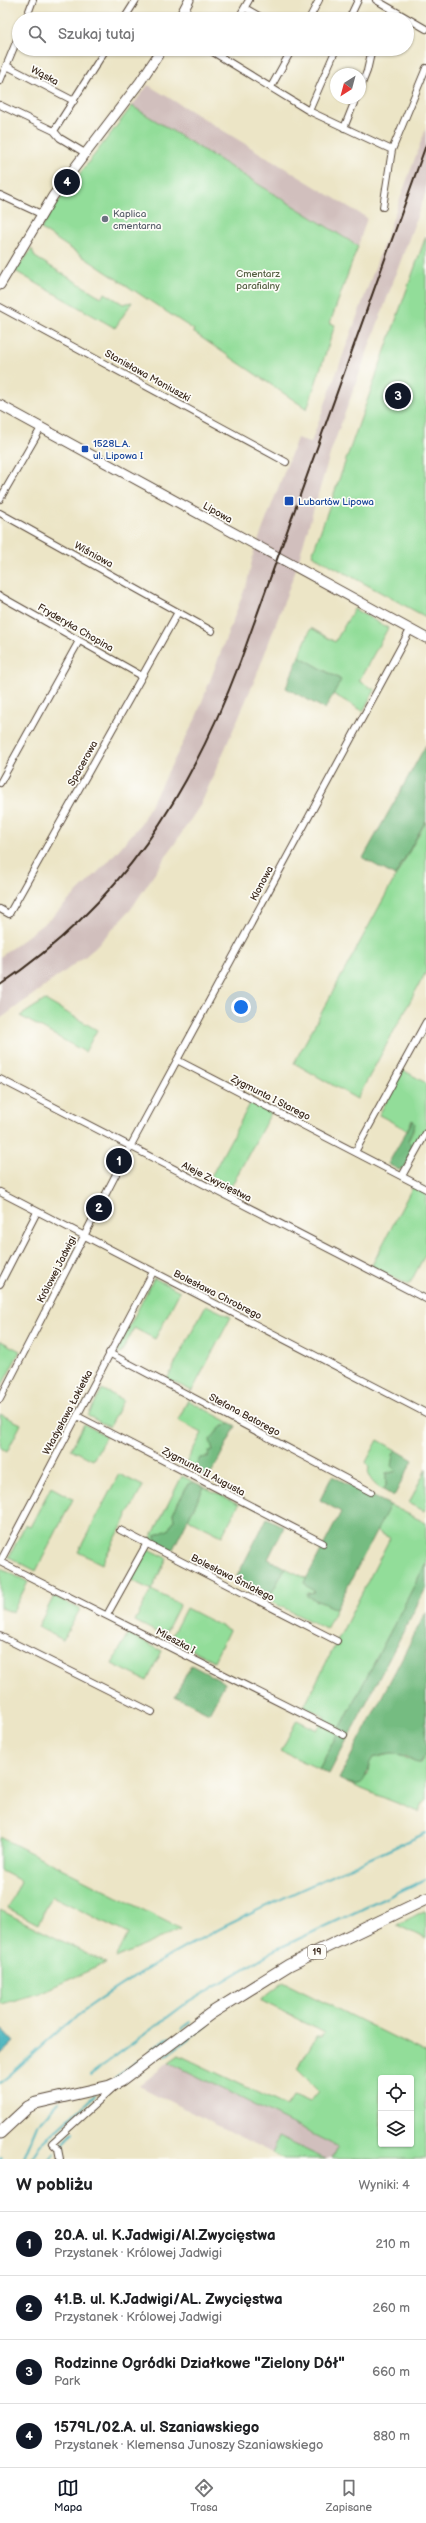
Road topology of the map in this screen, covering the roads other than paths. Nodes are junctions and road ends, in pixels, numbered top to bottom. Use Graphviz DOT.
graph roads {
  1 [pos="33,0"];
  2 [pos="136,0"];
  3 [pos="189,0"];
  4 [pos="249,0"];
  5 [pos="319,0"];
  6 [pos="358,0"];
  7 [pos="376,0"];
  8 [pos="245,8"];
  9 [pos="393,11"];
  10 [pos="29,12"];
  11 [pos="128,12"];
  12 [pos="183,12"];
  13 [pos="242,12"];
  14 [pos="252,12"];
  15 [pos="313,12"];
  16 [pos="352,12"];
  17 [pos="414,22"];
  18 [pos="426,29"];
  19 [pos="12,53"];
  20 [pos="102,56"];
  21 [pos="157,56"];
  22 [pos="225,56"];
  23 [pos="288,56"];
  24 [pos="333,56"];
  25 [pos="370,56"];
  26 [pos="7,66"];
  27 [pos="426,68"];
  28 [pos="366,74"];
  29 [pos="0,81"];
  30 [pos="271,87"];
  31 [pos="74,101"];
  32 [pos="354,104"];
  33 [pos="0,105"];
  34 [pos="309,111"];
  35 [pos="344,128"];
  36 [pos="54,131"];
  37 [pos="392,150"];
  38 [pos="85,153"];
  39 [pos="0,195"];
  40 [pos="383,207"];
  41 [pos="41,214"];
  42 [pos="0,285"];
  43 [pos="0,307"];
  44 [pos="0,406"];
  45 [pos="41,428"];
  46 [pos="286,462"];
  47 [pos="0,499"];
  48 [pos="0,513"];
  49 [pos="0,596"];
  50 [pos="178,612"];
  51 [pos="410,630"];
  52 [pos="212,631"];
  53 [pos="426,638"];
  54 [pos="79,641"];
  55 [pos="142,676"];
  56 [pos="0,783"];
  57 [pos="0,909"];
  58 [pos="426,1022"];
  59 [pos="177,1060"];
  60 [pos="0,1079"];
  61 [pos="426,1133"];
  62 [pos="130,1147"];
  63 [pos="355,1152"];
  64 [pos="402,1176"];
  65 [pos="426,1189"];
  66 [pos="0,1192"];
  67 [pos="37,1212"];
  68 [pos="85,1235"];
  69 [pos="153,1272"];
  70 [pos="0,1284"];
  71 [pos="426,1300"];
  72 [pos="109,1353"];
  73 [pos="0,1399"];
  74 [pos="426,1413"];
  75 [pos="77,1416"];
  76 [pos="370,1492"];
  77 [pos="120,1530"];
  78 [pos="147,1543"];
  79 [pos="323,1543"];
  80 [pos="0,1562"];
  81 [pos="107,1615"];
  82 [pos="0,1636"];
  83 [pos="337,1641"];
  84 [pos="152,1712"];
  85 [pos="344,1735"];
  86 [pos="426,1899"];
  87 [pos="121,2081"];
  88 [pos="0,2133"];
  89 [pos="60,2159"];
  1 -- 10 [label="street"];
  2 -- 11 [label="street"];
  3 -- 12 [label="street"];
  4 -- 8 [label="street"];
  5 -- 15 [label="street"];
  6 -- 16 [label="street"];
  7 -- 9 [label="street"];
  8 -- 13 [label="street"];
  8 -- 14 [label="street"];
  17 -- 18 [label="street"];
  19 -- 26 [label="street"];
  20 -- 31 [label="street"];
  21 -- 38 [label="street"];
  22 -- 30 [label="street"];
  23 -- 30 [label="street"];
  24 -- 34 [label="street"];
  25 -- 28 [label="street"];
  26 -- 29 [label="street"];
  26 -- 31 [label="street, Wąska"];
  27 -- 37 [label="street"];
  30 -- 34 [label="street"];
  31 -- 36 [label="street"];
  32 -- 35 [label="street"];
  33 -- 36 [label="street"];
  34 -- 35 [label="street"];
  35 -- 37 [label="street"];
  36 -- 38 [label="street"];
  37 -- 40 [label="street"];
  38 -- 41 [label="street"];
  39 -- 41 [label="street"];
  41 -- 42 [label="street"];
  43 -- 46 [label="street, Stanisława Moniuszki"];
  44 -- 45 [label="street, Lipowa"];
  45 -- 47 [label="street"];
  45 -- 51 [label="street, Lipowa"];
  48 -- 50 [label="street, Wiśniowa"];
  49 -- 54 [label="street, Fryderyka Chopina"];
  50 -- 52 [label="street, Wiśniowa"];
  50 -- 55 [label="street, Spacerowa"];
  51 -- 53 [label="street, Lipowa"];
  51 -- 59 [label="street, Klonowa"];
  54 -- 55 [label="street, Fryderyka Chopina"];
  54 -- 56 [label="street"];
  55 -- 57 [label="street, Spacerowa"];
  58 -- 63 [label="street"];
  59 -- 62 [label="street, Klonowa"];
  59 -- 63 [label="street, Zygmunta I Starego"];
  60 -- 62 [label="street, Aleje Zwycięstwa"];
  61 -- 64 [label="street"];
  62 -- 68 [label="street, Królowej Jadwigi"];
  62 -- 71 [label="street, Aleje Zwycięstwa"];
  63 -- 64 [label="street, Zygmunta I Starego"];
  64 -- 65 [label="street, Zygmunta I Starego"];
  66 -- 67 [label="street, Bolesława Chrobrego"];
  67 -- 68 [label="street, Bolesława Chrobrego"];
  67 -- 70 [label="street"];
  68 -- 69 [label="street, Bolesława Chrobrego"];
  68 -- 73 [label="street, Królowej Jadwigi"];
  69 -- 72 [label="street, Władysława Łokietka"];
  69 -- 74 [label="street, Bolesława Chrobrego"];
  72 -- 75 [label="street, Władysława Łokietka"];
  72 -- 76 [label="street, Stefana Batorego"];
  75 -- 79 [label="street, Zygmunta II Augusta"];
  75 -- 80 [label="street, Władysława Łokietka"];
  77 -- 78 [label="street, Bolesława Śmiałego"];
  78 -- 81 [label="street"];
  78 -- 83 [label="street, Bolesława Śmiałego"];
  80 -- 81 [label="street, Mieszka I"];
  81 -- 85 [label="street, Mieszka I"];
  82 -- 84 [label="street"];
  86 -- 87 [label="highway, 19"];
  87 -- 88 [label="highway, 19"];
  87 -- 89 [label="street"];
}
